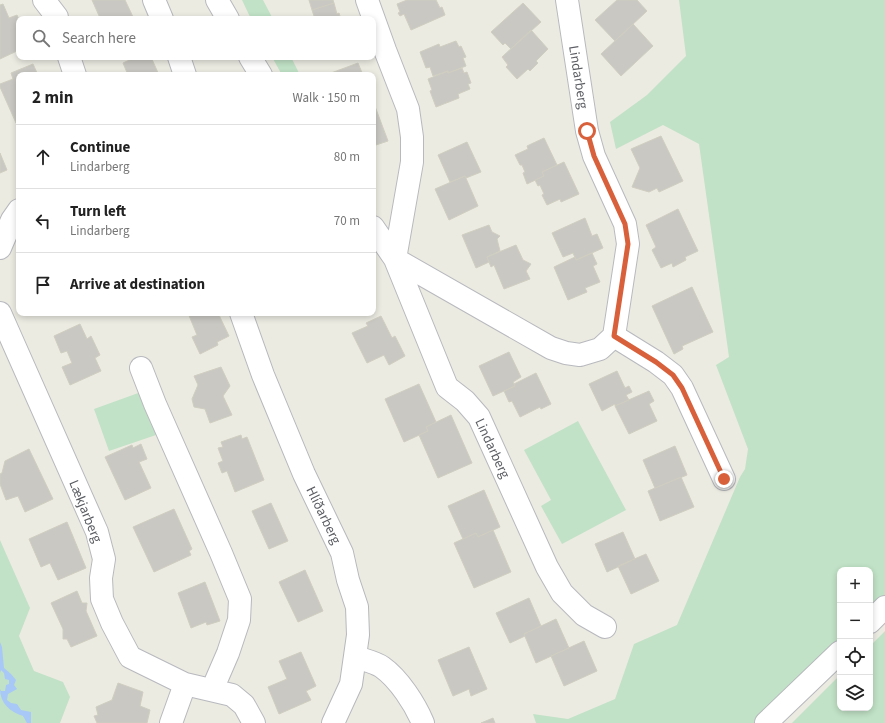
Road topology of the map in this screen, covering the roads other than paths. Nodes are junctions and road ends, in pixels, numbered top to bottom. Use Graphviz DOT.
graph roads {
  1 [pos="44,0"];
  2 [pos="154,0"];
  3 [pos="217,0"];
  4 [pos="367,0"];
  5 [pos="567,0"];
  6 [pos="59,12"];
  7 [pos="161,16"];
  8 [pos="226,16"];
  9 [pos="373,16"];
  10 [pos="376,25"];
  11 [pos="71,60"];
  12 [pos="180,60"];
  13 [pos="252,60"];
  14 [pos="74,72"];
  15 [pos="185,72"];
  16 [pos="259,72"];
  17 [pos="16,214"];
  18 [pos="376,231"];
  19 [pos="0,248"];
  20 [pos="395,259"];
  21 [pos="0,313"];
  22 [pos="242,316"];
  23 [pos="614,336"];
  24 [pos="141,368"];
  25 [pos="724,479"];
  26 [pos="885,607"];
  27 [pos="873,619"];
  28 [pos="605,628"];
  29 [pos="837,655"];
  30 [pos="356,657"];
  31 [pos="185,684"];
  32 [pos="212,690"];
  33 [pos="171,723"];
  34 [pos="254,723"];
  35 [pos="333,723"];
  36 [pos="423,723"];
  37 [pos="766,723"];
  1 -- 6 [label="street"];
  2 -- 7 [label="street"];
  3 -- 8 [label="street"];
  4 -- 9 [label="street"];
  5 -- 23 [label="street, Lindarberg"];
  10 -- 20 [label="street"];
  11 -- 14 [label="street"];
  12 -- 15 [label="street"];
  13 -- 16 [label="street"];
  17 -- 19 [label="street"];
  18 -- 20 [label="street, Lindarberg"];
  20 -- 23 [label="street, Lindarberg"];
  20 -- 28 [label="street, Lindarberg"];
  21 -- 31 [label="street, Lækjarberg"];
  22 -- 30 [label="street, Hlíðarberg"];
  23 -- 25 [label="street"];
  24 -- 32 [label="street"];
  26 -- 27 [label="street"];
  29 -- 37 [label="street"];
  30 -- 35 [label="street, Hlíðarberg"];
  30 -- 36 [label="street"];
  31 -- 32 [label="street, Lækjarberg"];
  31 -- 33 [label="street"];
  32 -- 34 [label="street, Lækjarberg"];
}
